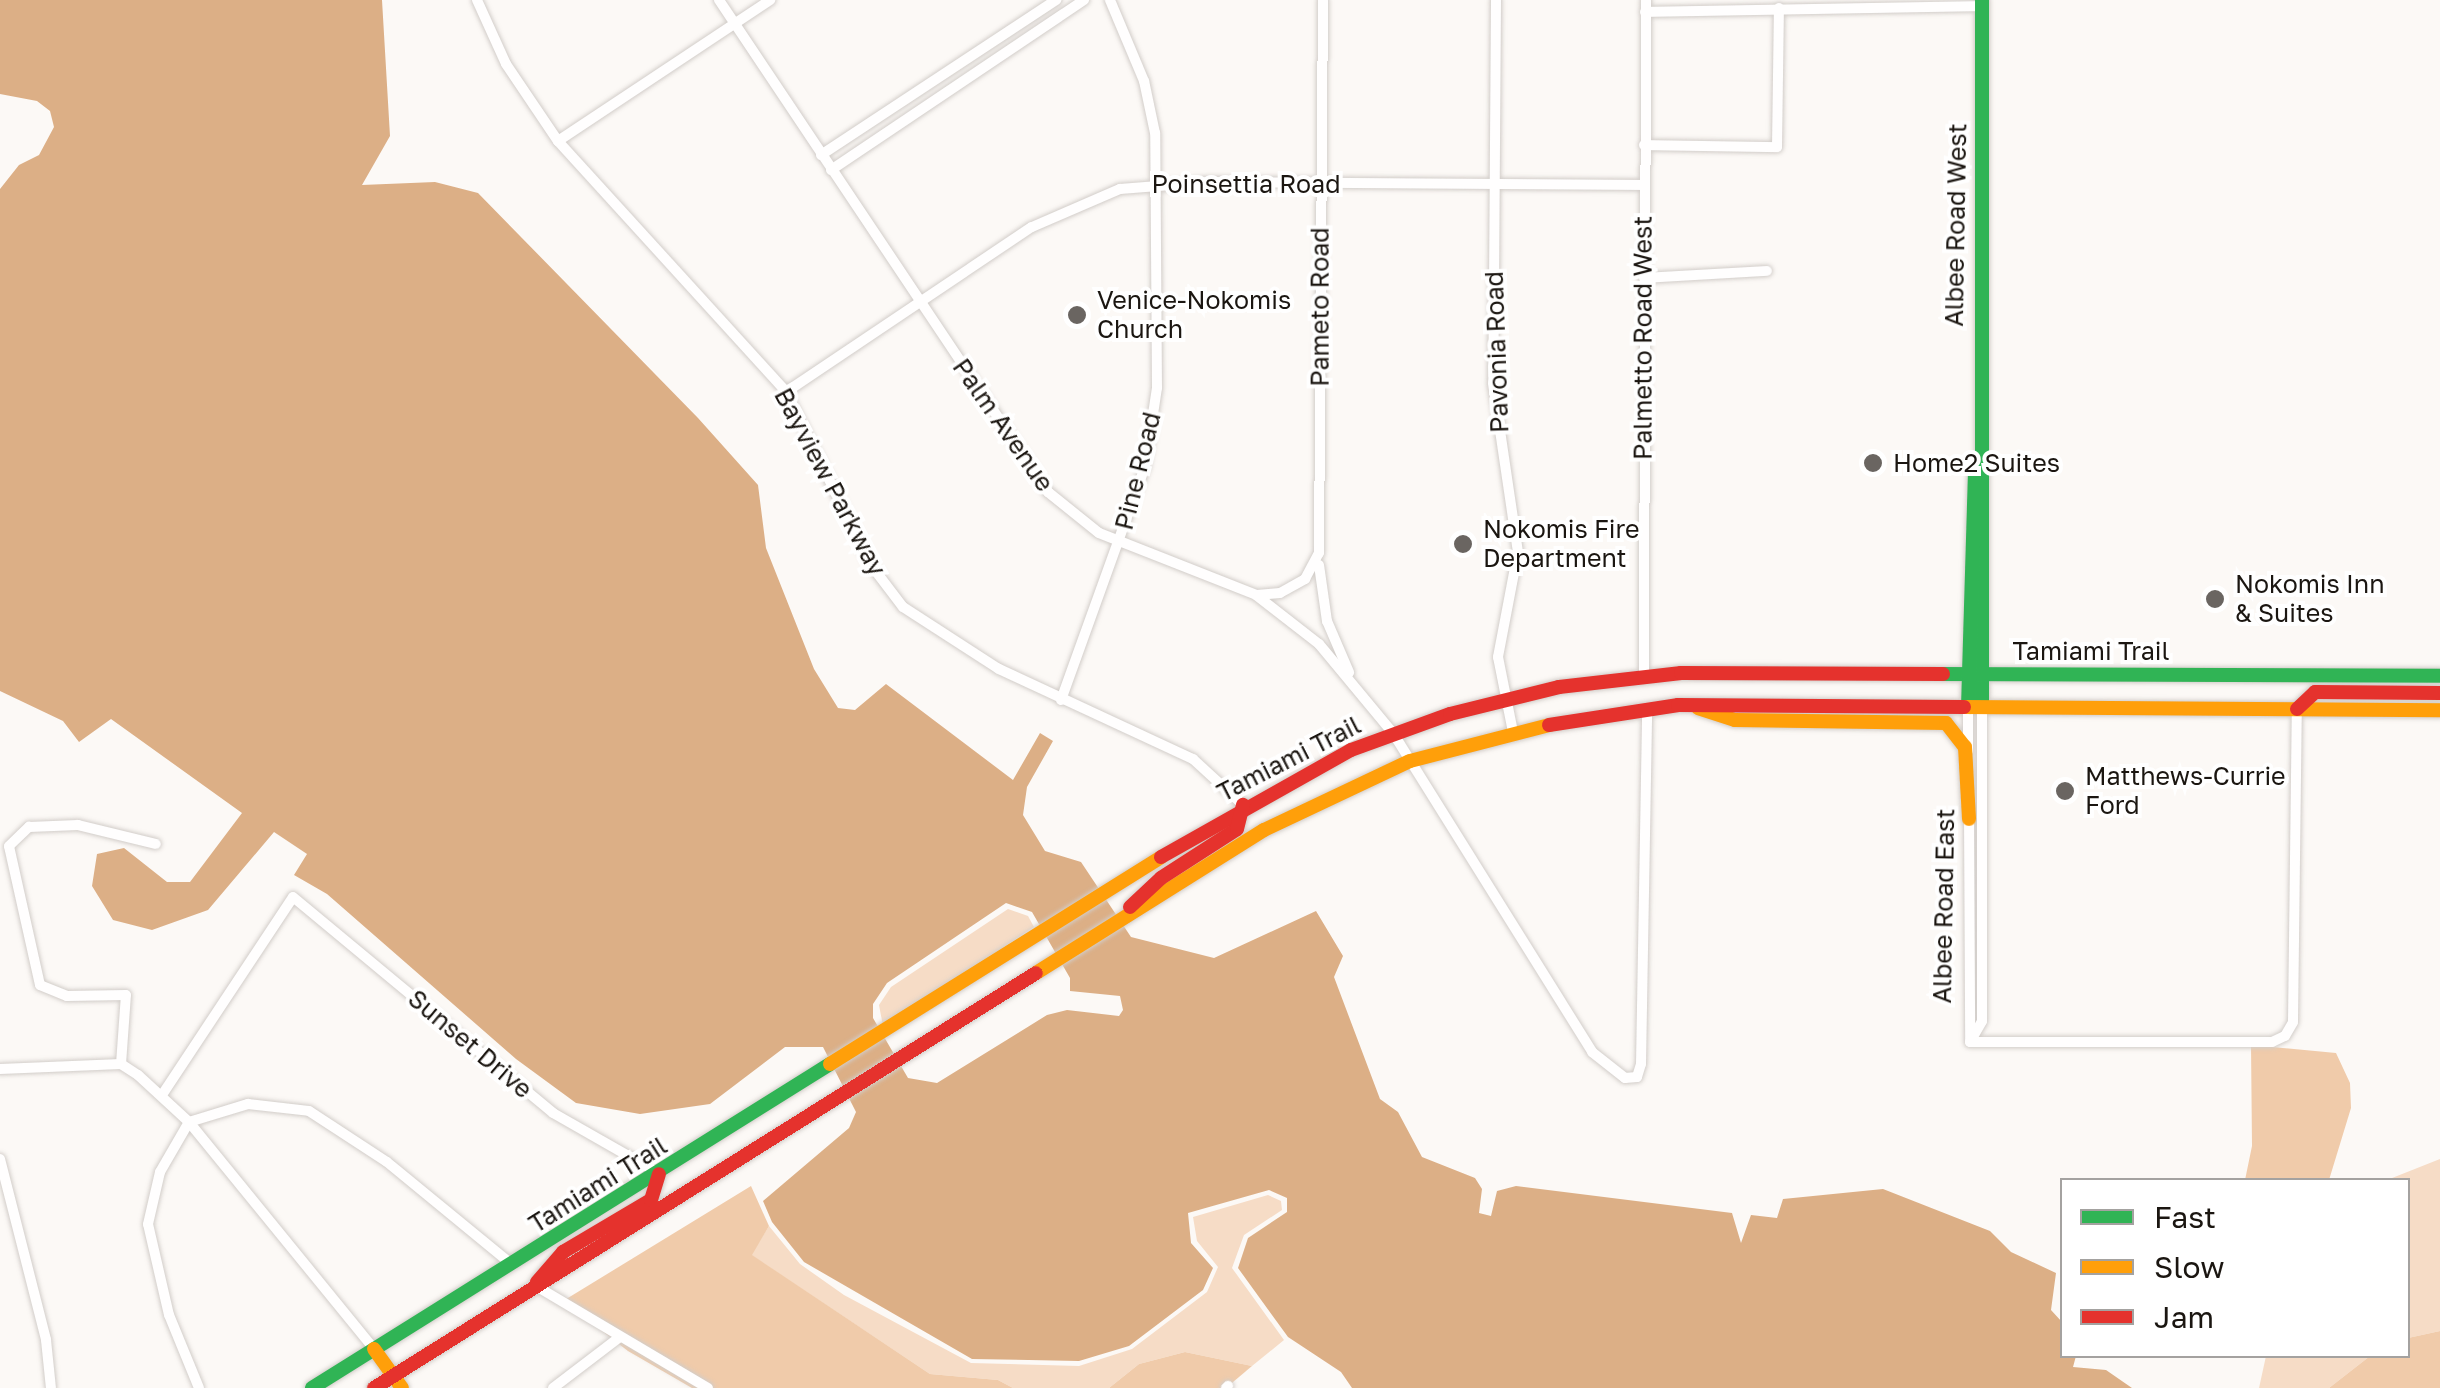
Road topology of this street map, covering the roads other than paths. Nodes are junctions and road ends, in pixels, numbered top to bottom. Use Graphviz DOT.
graph roads {
  1 [pos="477,0"];
  2 [pos="720,0"];
  3 [pos="770,0"];
  4 [pos="1056,0"];
  5 [pos="1084,0"];
  6 [pos="1110,0"];
  7 [pos="1322,0"];
  8 [pos="1496,0"];
  9 [pos="1982,3"];
  10 [pos="1646,6"];
  11 [pos="1779,8"];
  12 [pos="735,23"];
  13 [pos="558,141"];
  14 [pos="1644,145"];
  15 [pos="821,156"];
  16 [pos="831,170"];
  17 [pos="1158,183"];
  18 [pos="1321,184"];
  19 [pos="1494,184"];
  20 [pos="1644,186"];
  21 [pos="1767,272"];
  22 [pos="1644,278"];
  23 [pos="918,302"];
  24 [pos="786,392"];
  25 [pos="1120,543"];
  26 [pos="1319,553"];
  27 [pos="1256,595"];
  28 [pos="1976,673"];
  29 [pos="1644,676"];
  30 [pos="2440,676"];
  31 [pos="1352,678"];
  32 [pos="2440,693"];
  33 [pos="1504,699"];
  34 [pos="1061,700"];
  35 [pos="1690,705"];
  36 [pos="1975,707"];
  37 [pos="1647,708"];
  38 [pos="2297,709"];
  39 [pos="2440,710"];
  40 [pos="1513,732"];
  41 [pos="1393,733"];
  42 [pos="1410,761"];
  43 [pos="1243,804"];
  44 [pos="1969,819"];
  45 [pos="156,844"];
  46 [pos="1122,918"];
  47 [pos="1970,1042"];
  48 [pos="122,1064"];
  49 [pos="0,1070"];
  50 [pos="162,1094"];
  51 [pos="189,1122"];
  52 [pos="0,1159"];
  53 [pos="659,1174"];
  54 [pos="511,1264"];
  55 [pos="536,1286"];
  56 [pos="620,1337"];
  57 [pos="374,1348"];
  58 [pos="398,1382"];
  59 [pos="51,1388"];
  60 [pos="199,1388"];
  61 [pos="312,1388"];
  62 [pos="374,1388"];
  63 [pos="553,1388"];
  64 [pos="708,1388"];
  1 -- 13 [label="street, Bayview Parkway"];
  2 -- 12 [label="street, Palm Avenue"];
  3 -- 12 [label="street"];
  4 -- 15 [label="street"];
  5 -- 16 [label="street"];
  6 -- 17 [label="street, Pine Road"];
  7 -- 18 [label="street, Pameto Road"];
  8 -- 19 [label="street, Pavonia Road"];
  9 -- 11 [label="street"];
  9 -- 28 [label="main road, Albee Road West"];
  10 -- 11 [label="street"];
  10 -- 14 [label="street, Palmetto Road West"];
  11 -- 14 [label="street"];
  12 -- 13 [label="street"];
  12 -- 15 [label="street, Palm Avenue"];
  13 -- 24 [label="street, Bayview Parkway"];
  14 -- 20 [label="street, Palmetto Road West"];
  15 -- 16 [label="street, Palm Avenue"];
  16 -- 23 [label="street, Palm Avenue"];
  17 -- 18 [label="street, Poinsettia Road"];
  17 -- 23 [label="street, Poinsettia Road"];
  17 -- 25 [label="street, Pine Road"];
  18 -- 19 [label="street, Poinsettia Road"];
  18 -- 26 [label="street, Pameto Road"];
  19 -- 20 [label="street, Poinsettia Road"];
  19 -- 33 [label="street, Pavonia Road"];
  20 -- 22 [label="street, Palmetto Road West"];
  21 -- 22 [label="street"];
  22 -- 29 [label="street, Palmetto Road West"];
  23 -- 24 [label="street, Poinsettia Road"];
  23 -- 25 [label="street, Palm Avenue"];
  24 -- 34 [label="street, Bayview Parkway"];
  25 -- 27 [label="street, Palm Avenue"];
  25 -- 34 [label="street, Pine Road"];
  26 -- 27 [label="street"];
  26 -- 31 [label="street, Pameto Road"];
  27 -- 31 [label="street, Palm Avenue"];
  28 -- 29 [label="main road, Tamiami Trail"];
  28 -- 30 [label="main road, Tamiami Trail"];
  28 -- 36 [label="main road, Albee Road East"];
  29 -- 33 [label="main road, Tamiami Trail"];
  31 -- 41 [label="street, Palm Avenue"];
  32 -- 38 [label="main road"];
  33 -- 40 [label="street, Pavonia Road"];
  33 -- 41 [label="main road, Tamiami Trail"];
  34 -- 43 [label="street, Bayview Parkway"];
  35 -- 36 [label="main road, Tamiami Trail"];
  35 -- 37 [label="main road, Tamiami Trail"];
  35 -- 44 [label="main road"];
  36 -- 38 [label="main road, Tamiami Trail"];
  36 -- 44 [label="street, Albee Road East"];
  36 -- 47 [label="street, Albee Road East"];
  37 -- 40 [label="main road, Tamiami Trail"];
  37 -- 42 [label="street, Palm Avenue"];
  38 -- 39 [label="main road, Tamiami Trail"];
  38 -- 47 [label="street"];
  40 -- 42 [label="main road, Tamiami Trail"];
  41 -- 42 [label="street, Palm Avenue"];
  41 -- 43 [label="main road, Tamiami Trail"];
  42 -- 46 [label="main road, Tamiami Trail"];
  43 -- 46 [label="main road"];
  43 -- 53 [label="main road, Tamiami Trail"];
  44 -- 47 [label="street, Albee Road East"];
  45 -- 48 [label="street"];
  46 -- 55 [label="main road, Tamiami Trail"];
  48 -- 49 [label="street"];
  48 -- 50 [label="street"];
  50 -- 51 [label="street"];
  50 -- 53 [label="street, Sunset Drive"];
  51 -- 54 [label="street"];
  51 -- 57 [label="street"];
  51 -- 60 [label="street"];
  52 -- 59 [label="street"];
  53 -- 54 [label="main road, Tamiami Trail"];
  53 -- 55 [label="main road"];
  54 -- 57 [label="main road, Tamiami Trail"];
  55 -- 56 [label="street"];
  55 -- 58 [label="main road, Tamiami Trail"];
  56 -- 63 [label="street"];
  56 -- 64 [label="street"];
  57 -- 58 [label="main road"];
  57 -- 61 [label="main road, Tamiami Trail"];
  58 -- 62 [label="main road, Tamiami Trail"];
}
